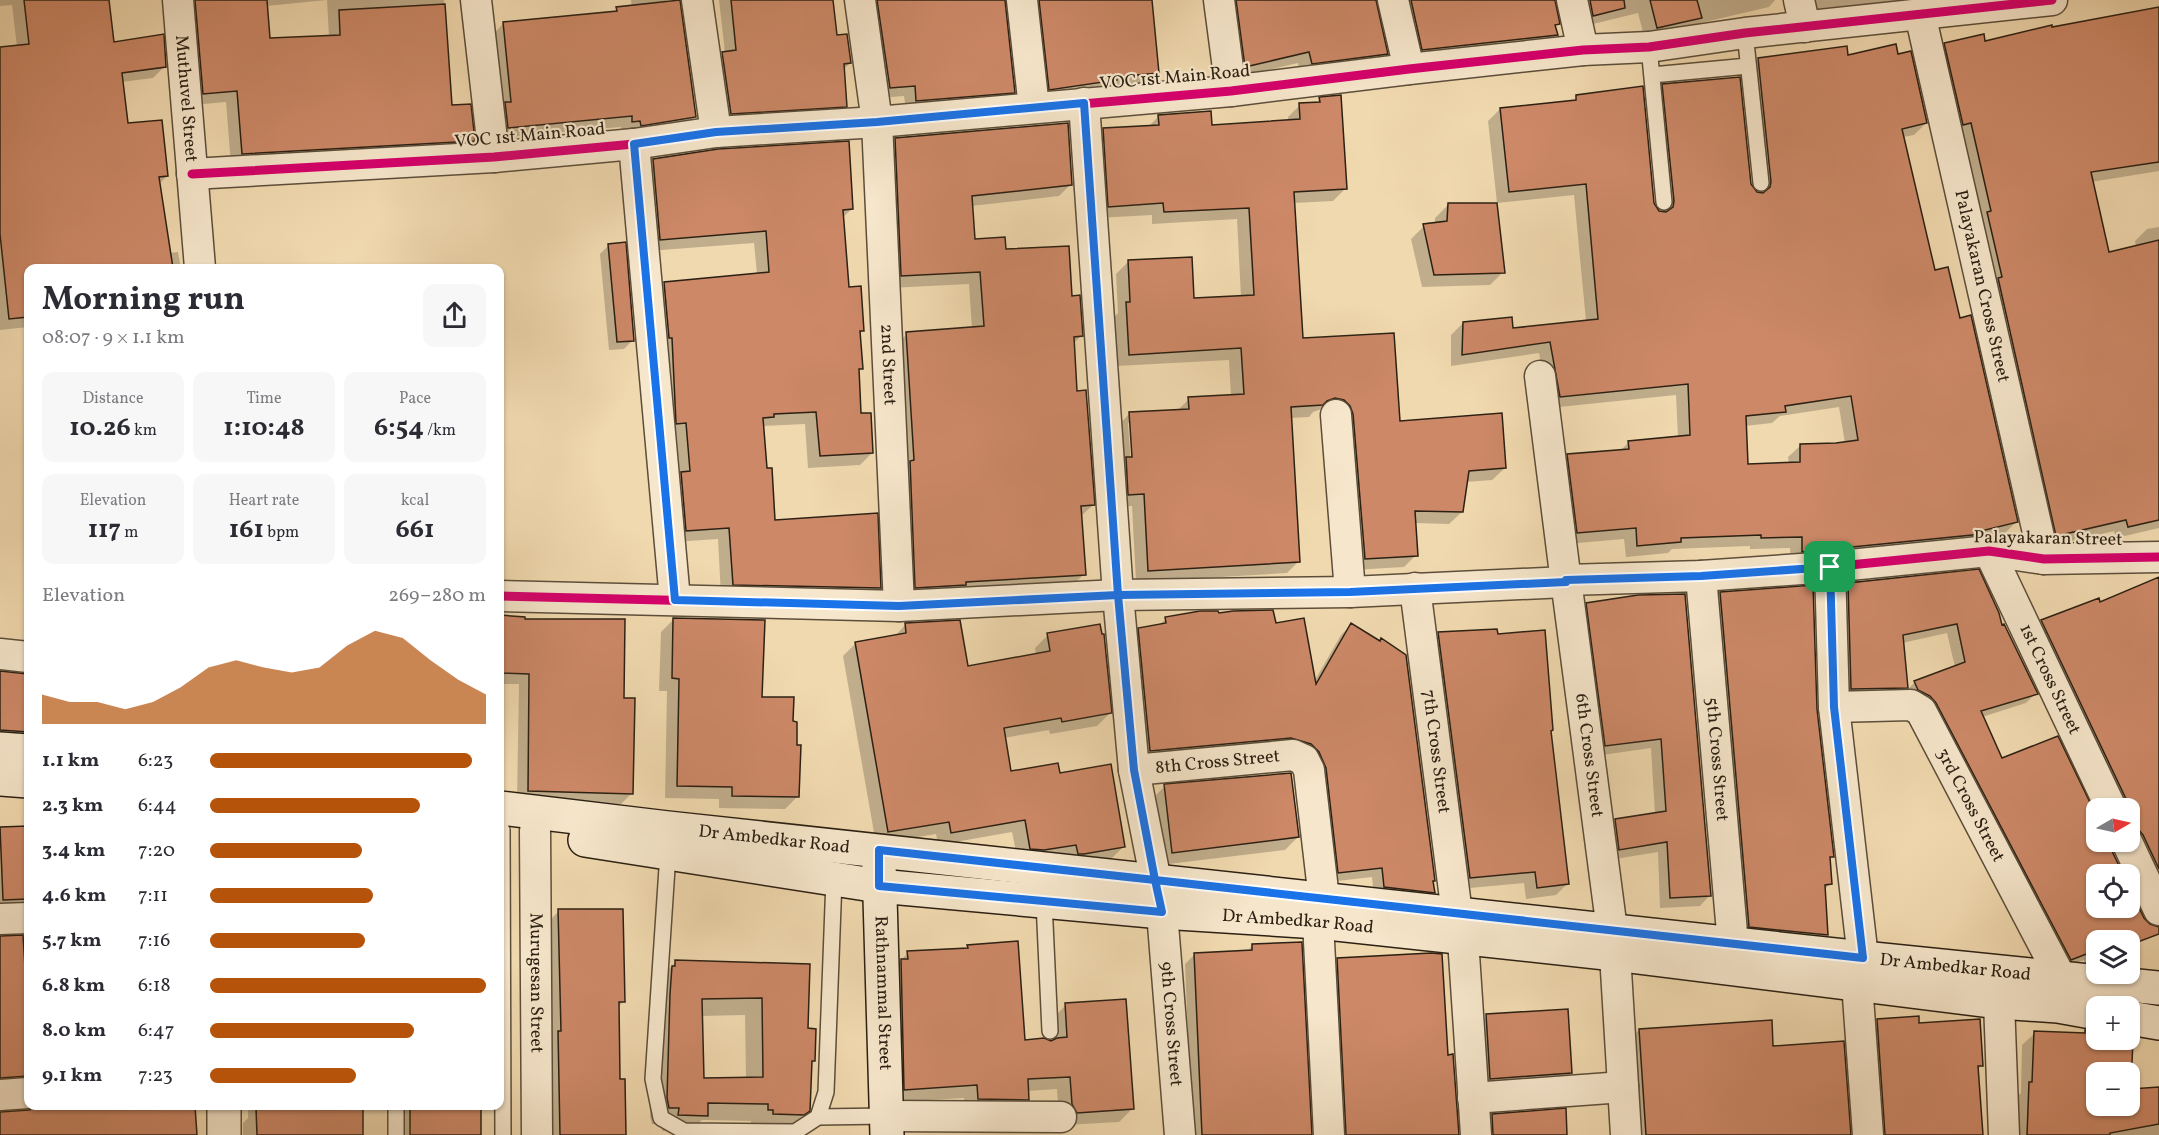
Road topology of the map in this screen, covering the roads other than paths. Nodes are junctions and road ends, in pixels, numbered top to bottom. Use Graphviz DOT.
graph roads {
  1 [pos="178,0"];
  2 [pos="476,0"];
  3 [pos="698,0"];
  4 [pos="860,0"];
  5 [pos="1022,0"];
  6 [pos="1219,0"];
  7 [pos="1393,0"];
  8 [pos="1572,0"];
  9 [pos="2052,0"];
  10 [pos="1802,13"];
  11 [pos="1920,14"];
  12 [pos="1745,33"];
  13 [pos="1583,50"];
  14 [pos="1651,61"];
  15 [pos="1748,66"];
  16 [pos="1409,69"];
  17 [pos="1231,91"];
  18 [pos="1084,103"];
  19 [pos="1034,108"];
  20 [pos="877,122"];
  21 [pos="716,132"];
  22 [pos="634,144"];
  23 [pos="494,157"];
  24 [pos="192,174"];
  25 [pos="1761,183"];
  26 [pos="1664,202"];
  27 [pos="200,264"];
  28 [pos="1540,376"];
  29 [pos="1336,415"];
  30 [pos="1989,551"];
  31 [pos="2159,557"];
  32 [pos="2044,559"];
  33 [pos="1830,567"];
  34 [pos="1701,576"];
  35 [pos="1566,581"];
  36 [pos="1415,588"];
  37 [pos="1350,592"];
  38 [pos="1118,595"];
  39 [pos="504,596"];
  40 [pos="675,600"];
  41 [pos="899,606"];
  42 [pos="0,654"];
  43 [pos="24,657"];
  44 [pos="1834,707"];
  45 [pos="0,749"];
  46 [pos="24,751"];
  47 [pos="1134,770"];
  48 [pos="0,779"];
  49 [pos="24,781"];
  50 [pos="2106,798"];
  51 [pos="504,822"];
  52 [pos="504,823"];
  53 [pos="535,831"];
  54 [pos="879,850"];
  55 [pos="2132,852"];
  56 [pos="668,854"];
  57 [pos="834,879"];
  58 [pos="1155,880"];
  59 [pos="879,886"];
  60 [pos="1044,902"];
  61 [pos="2159,910"];
  62 [pos="1321,911"];
  63 [pos="1162,912"];
  64 [pos="24,918"];
  65 [pos="0,920"];
  66 [pos="1460,926"];
  67 [pos="1614,942"];
  68 [pos="1733,944"];
  69 [pos="1860,970"];
  70 [pos="2061,978"];
  71 [pos="2159,988"];
  72 [pos="1999,1002"];
  73 [pos="2086,1011"];
  74 [pos="2140,1020"];
  75 [pos="2159,1023"];
  76 [pos="1050,1031"];
  77 [pos="1623,1088"];
  78 [pos="24,1094"];
  79 [pos="0,1095"];
  80 [pos="1473,1098"];
  81 [pos="224,1110"];
  82 [pos="396,1110"];
  83 [pos="503,1110"];
  84 [pos="818,1117"];
  85 [pos="1061,1117"];
  86 [pos="887,1125"];
  87 [pos="1027,1126"];
  88 [pos="224,1135"];
  89 [pos="396,1135"];
  90 [pos="503,1135"];
  91 [pos="537,1135"];
  92 [pos="1180,1135"];
  93 [pos="1329,1135"];
  94 [pos="1476,1135"];
  95 [pos="1626,1135"];
  96 [pos="1868,1135"];
  97 [pos="2004,1135"];
  1 -- 24 [label="street, Muthuvel Street"];
  2 -- 23 [label="street"];
  3 -- 21 [label="street"];
  4 -- 20 [label="street, 2nd Street"];
  5 -- 19 [label="street"];
  6 -- 17 [label="street"];
  7 -- 16 [label="street"];
  8 -- 13 [label="street"];
  9 -- 11 [label="street, VOC 1st Main Road"];
  10 -- 11 [label="street, VOC 1st Main Road"];
  10 -- 12 [label="street, VOC 1st Main Road"];
  11 -- 32 [label="street, Palayakaran Cross Street"];
  12 -- 14 [label="street, VOC 1st Main Road"];
  12 -- 15 [label="lane"];
  13 -- 14 [label="street, VOC 1st Main Road"];
  13 -- 16 [label="street, VOC 1st Main Road"];
  14 -- 15 [label="lane"];
  14 -- 26 [label="lane"];
  15 -- 25 [label="lane"];
  16 -- 17 [label="street, VOC 1st Main Road"];
  17 -- 18 [label="street, VOC 1st Main Road"];
  18 -- 19 [label="street, VOC 1st Main Road"];
  18 -- 38 [label="street, 9th Cross Street"];
  19 -- 20 [label="street, VOC 1st Main Road"];
  20 -- 21 [label="street, VOC 1st Main Road"];
  20 -- 41 [label="street, 2nd Street"];
  21 -- 22 [label="street, VOC 1st Main Road"];
  22 -- 23 [label="street, VOC 1st Main Road"];
  22 -- 40 [label="street"];
  23 -- 24 [label="street, VOC 1st Main Road"];
  24 -- 27 [label="street, Muthuvel Street"];
  28 -- 35 [label="street, 6th Cross Street"];
  29 -- 37 [label="street"];
  30 -- 32 [label="street, Palayakaran Street"];
  30 -- 33 [label="street, Palayakaran Street"];
  30 -- 50 [label="street, 1st Cross Street"];
  31 -- 32 [label="street, Palayakaran Street"];
  33 -- 34 [label="street, Palayakaran Street"];
  33 -- 44 [label="street"];
  34 -- 35 [label="street, Palayakaran Street"];
  34 -- 68 [label="street, 5th Cross Street"];
  35 -- 36 [label="street, Palayakaran Street"];
  35 -- 67 [label="street, 6th Cross Street"];
  36 -- 37 [label="street, Palayakaran Street"];
  36 -- 66 [label="street, 7th Cross Street"];
  37 -- 38 [label="street, Palayakaran Street"];
  38 -- 41 [label="street, Palayakaran Street"];
  38 -- 47 [label="street, 9th Cross Street"];
  39 -- 40 [label="street, Palayakaran Street"];
  40 -- 41 [label="street, Palayakaran Street"];
  42 -- 43 [label="street"];
  44 -- 69 [label="street"];
  44 -- 70 [label="street, 3rd Cross Street"];
  45 -- 46 [label="main road"];
  47 -- 58 [label="street, 9th Cross Street"];
  47 -- 62 [label="street, 8th Cross Street"];
  48 -- 49 [label="main road"];
  51 -- 54 [label="main road, Dr Ambedkar Road"];
  52 -- 53 [label="main road, Dr Ambedkar Road"];
  53 -- 56 [label="main road, Dr Ambedkar Road"];
  53 -- 91 [label="street, Murugesan Street"];
  54 -- 58 [label="main road, Dr Ambedkar Road"];
  54 -- 59 [label="main road, Rathnammal Street"];
  55 -- 61 [label="street"];
  56 -- 57 [label="main road, Dr Ambedkar Road"];
  56 -- 84 [label="lane"];
  57 -- 59 [label="main road, Dr Ambedkar Road"];
  57 -- 84 [label="lane"];
  58 -- 62 [label="main road, Dr Ambedkar Road"];
  58 -- 63 [label="street, 9th Cross Street"];
  59 -- 60 [label="main road, Dr Ambedkar Road"];
  59 -- 86 [label="main road, Rathnammal Street"];
  60 -- 63 [label="main road, Dr Ambedkar Road"];
  60 -- 76 [label="lane"];
  62 -- 63 [label="main road, Dr Ambedkar Road"];
  62 -- 66 [label="main road, Dr Ambedkar Road"];
  62 -- 93 [label="street, 8th Cross Street"];
  63 -- 92 [label="street, 9th Cross Street"];
  64 -- 65 [label="street"];
  66 -- 67 [label="main road, Dr Ambedkar Road"];
  66 -- 80 [label="street, 7th Cross Street"];
  67 -- 68 [label="main road, Dr Ambedkar Road"];
  67 -- 69 [label="main road, Dr Ambedkar Road"];
  67 -- 77 [label="street, 6th Cross Street"];
  68 -- 69 [label="main road, Dr Ambedkar Road"];
  69 -- 70 [label="main road, Dr Ambedkar Road"];
  69 -- 72 [label="main road, Dr Ambedkar Road"];
  69 -- 96 [label="street"];
  70 -- 71 [label="main road, Dr Ambedkar Road"];
  72 -- 73 [label="main road, Dr Ambedkar Road"];
  72 -- 97 [label="street"];
  74 -- 75 [label="main road"];
  77 -- 80 [label="street"];
  77 -- 95 [label="street, 6th Cross Street"];
  78 -- 79 [label="street"];
  80 -- 94 [label="street, 7th Cross Street"];
  81 -- 88 [label="main road"];
  82 -- 89 [label="lane"];
  83 -- 90 [label="lane"];
  84 -- 86 [label="lane"];
  85 -- 87 [label="street"];
  86 -- 87 [label="street"];
}
